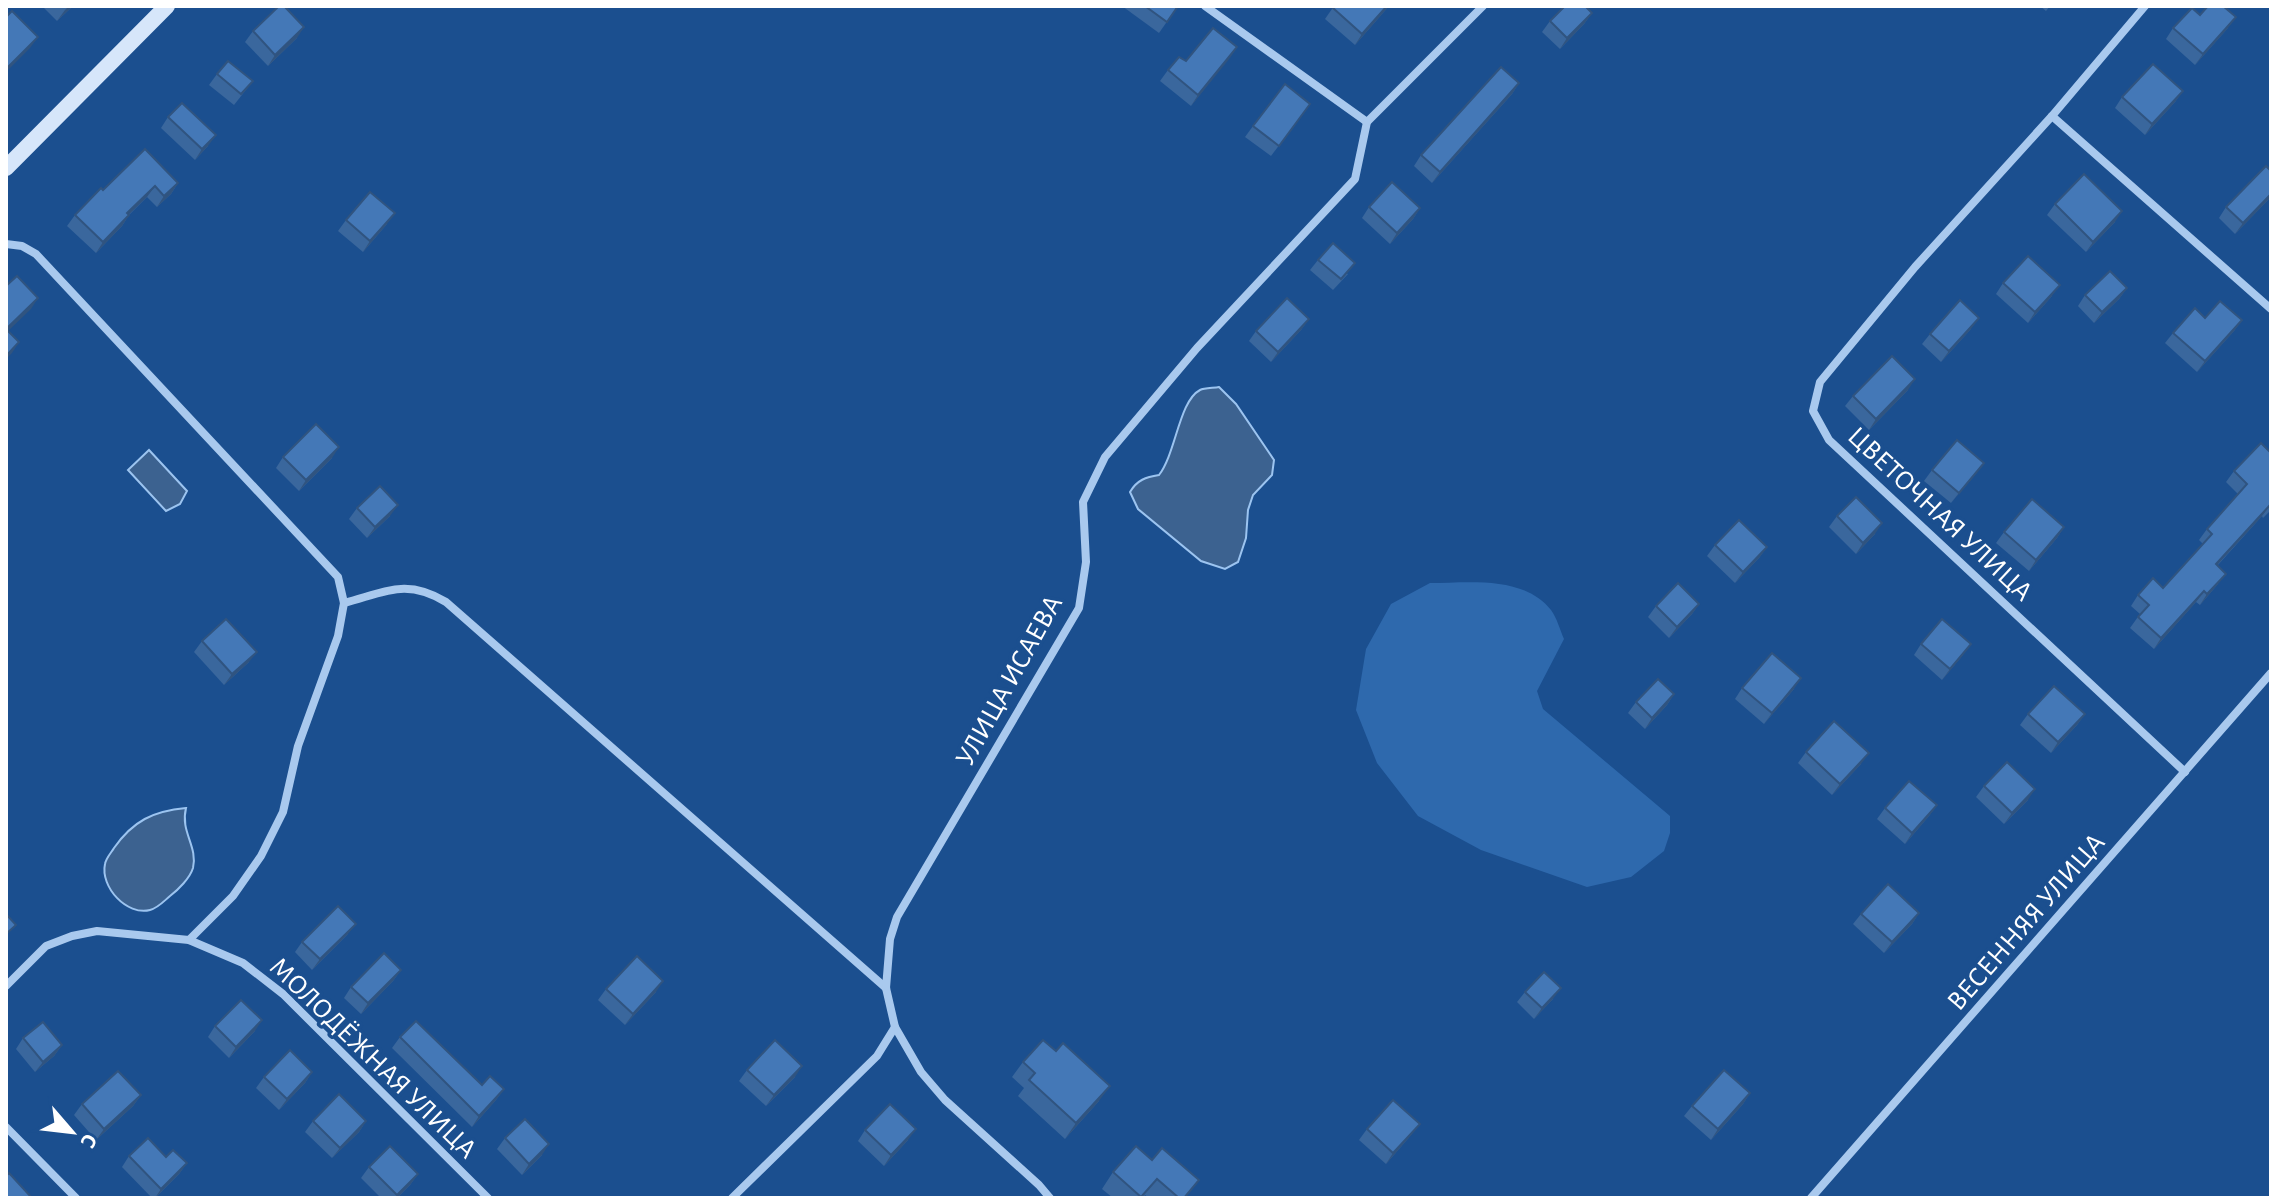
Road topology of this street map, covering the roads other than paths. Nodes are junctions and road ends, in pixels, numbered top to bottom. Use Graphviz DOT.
graph roads {
  1 [pos="167,6"];
  2 [pos="1205,6"];
  3 [pos="1483,6"];
  4 [pos="2145,6"];
  5 [pos="2052,116"];
  6 [pos="1367,122"];
  7 [pos="6,168"];
  8 [pos="6,244"];
  9 [pos="2271,309"];
  10 [pos="344,603"];
  11 [pos="2271,673"];
  12 [pos="2185,772"];
  13 [pos="189,940"];
  14 [pos="6,986"];
  15 [pos="886,988"];
  16 [pos="895,1027"];
  17 [pos="6,1127"];
  18 [pos="76,1198"];
  19 [pos="488,1198"];
  20 [pos="732,1198"];
  21 [pos="1050,1198"];
  22 [pos="1811,1198"];
  1 -- 7 [label="main road"];
  2 -- 6 [label="street"];
  3 -- 6 [label="street"];
  4 -- 5 [label="street, ЦВЕТОЧНАЯ УЛИЦА"];
  5 -- 9 [label="street"];
  5 -- 12 [label="street, ЦВЕТОЧНАЯ УЛИЦА"];
  6 -- 15 [label="street, УЛИЦА ИСАЕВА"];
  8 -- 10 [label="street"];
  10 -- 13 [label="street"];
  10 -- 15 [label="street"];
  11 -- 12 [label="street, ВЕСЕННЯЯ УЛИЦА"];
  12 -- 22 [label="street, ВЕСЕННЯЯ УЛИЦА"];
  13 -- 14 [label="street, МОЛОДЁЖНАЯ УЛИЦА"];
  13 -- 19 [label="street, МОЛОДЁЖНАЯ УЛИЦА"];
  15 -- 16 [label="street, УЛИЦА ИСАЕВА"];
  16 -- 20 [label="street"];
  16 -- 21 [label="street"];
  17 -- 18 [label="street"];
}
